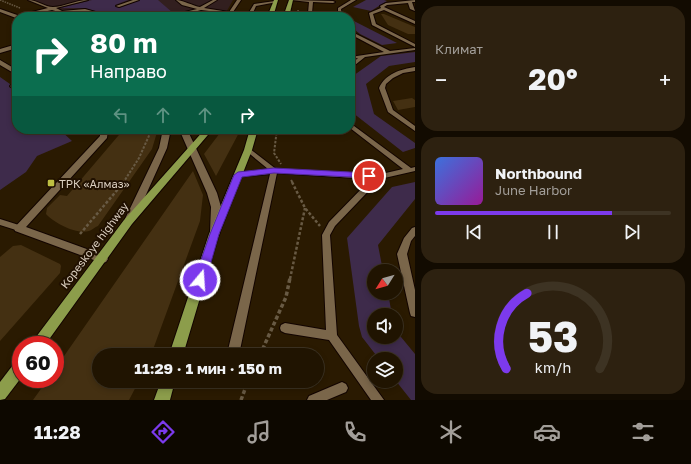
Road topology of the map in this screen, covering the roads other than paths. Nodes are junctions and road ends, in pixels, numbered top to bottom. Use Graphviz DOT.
graph roads {
  1 [pos="30,0"];
  2 [pos="86,0"];
  3 [pos="137,0"];
  4 [pos="178,0"];
  5 [pos="215,0"];
  6 [pos="238,0"];
  7 [pos="292,0"];
  8 [pos="354,0"];
  9 [pos="275,1"];
  10 [pos="311,1"];
  11 [pos="333,2"];
  12 [pos="413,2"];
  13 [pos="118,6"];
  14 [pos="204,8"];
  15 [pos="51,9"];
  16 [pos="383,9"];
  17 [pos="0,10"];
  18 [pos="415,10"];
  19 [pos="213,11"];
  20 [pos="39,12"];
  21 [pos="65,12"];
  22 [pos="75,12"];
  23 [pos="96,12"];
  24 [pos="193,12"];
  25 [pos="222,12"];
  26 [pos="231,12"];
  27 [pos="252,12"];
  28 [pos="272,12"];
  29 [pos="288,12"];
  30 [pos="310,12"];
  31 [pos="339,12"];
  32 [pos="12,15"];
  33 [pos="415,23"];
  34 [pos="355,35"];
  35 [pos="12,48"];
  36 [pos="415,48"];
  37 [pos="1,51"];
  38 [pos="388,52"];
  39 [pos="364,56"];
  40 [pos="355,57"];
  41 [pos="0,62"];
  42 [pos="355,63"];
  43 [pos="12,69"];
  44 [pos="412,69"];
  45 [pos="415,74"];
  46 [pos="355,129"];
  47 [pos="415,129"];
  48 [pos="104,134"];
  49 [pos="166,134"];
  50 [pos="185,134"];
  51 [pos="205,134"];
  52 [pos="253,134"];
  53 [pos="192,149"];
  54 [pos="248,150"];
  55 [pos="274,170"];
  56 [pos="412,170"];
  57 [pos="238,175"];
  58 [pos="377,177"];
  59 [pos="0,222"];
  60 [pos="128,222"];
  61 [pos="19,228"];
  62 [pos="415,230"];
  63 [pos="214,234"];
  64 [pos="102,259"];
  65 [pos="415,313"];
  66 [pos="284,328"];
  67 [pos="44,336"];
  68 [pos="332,336"];
  69 [pos="178,348"];
  70 [pos="234,348"];
  71 [pos="12,378"];
  72 [pos="166,388"];
  73 [pos="342,388"];
  74 [pos="0,394"];
  75 [pos="162,400"];
  76 [pos="313,400"];
  77 [pos="378,400"];
  1 -- 15 [label="lane"];
  2 -- 15 [label="lane"];
  3 -- 13 [label="lane"];
  4 -- 14 [label="lane"];
  5 -- 14 [label="lane"];
  6 -- 26 [label="lane"];
  7 -- 10 [label="lane"];
  7 -- 29 [label="main road"];
  8 -- 31 [label="lane"];
  9 -- 27 [label="lane"];
  9 -- 28 [label="main road"];
  10 -- 11 [label="lane"];
  10 -- 30 [label="lane"];
  12 -- 16 [label="lane"];
  12 -- 18 [label="lane"];
  14 -- 19 [label="lane"];
  14 -- 24 [label="lane"];
  15 -- 20 [label="lane"];
  15 -- 21 [label="lane"];
  16 -- 33 [label="lane"];
  16 -- 36 [label="lane"];
  17 -- 32 [label="street"];
  19 -- 25 [label="lane"];
  22 -- 23 [label="lane"];
  34 -- 38 [label="lane"];
  35 -- 37 [label="street"];
  36 -- 38 [label="lane"];
  38 -- 39 [label="lane"];
  39 -- 40 [label="lane"];
  39 -- 42 [label="lane"];
  41 -- 43 [label="street"];
  44 -- 45 [label="lane"];
  44 -- 47 [label="lane"];
  46 -- 56 [label="lane"];
  48 -- 61 [label="street"];
  49 -- 60 [label="street"];
  50 -- 53 [label="street"];
  51 -- 53 [label="main road, Kopeskoye highway"];
  52 -- 54 [label="main road"];
  53 -- 60 [label="main road, Kopeskoye highway"];
  53 -- 63 [label="street"];
  54 -- 55 [label="lane"];
  54 -- 57 [label="main road"];
  55 -- 57 [label="lane"];
  55 -- 58 [label="lane"];
  55 -- 70 [label="lane"];
  56 -- 58 [label="lane"];
  57 -- 63 [label="main road"];
  58 -- 68 [label="lane"];
  59 -- 61 [label="lane"];
  60 -- 64 [label="main road, Kopeskoye highway"];
  61 -- 64 [label="street"];
  62 -- 65 [label="lane"];
  63 -- 69 [label="main road"];
  64 -- 67 [label="main road, Kopeskoye highway"];
  66 -- 68 [label="lane"];
  68 -- 77 [label="lane"];
  71 -- 74 [label="main road"];
  72 -- 75 [label="main road"];
  73 -- 76 [label="lane"];
}
